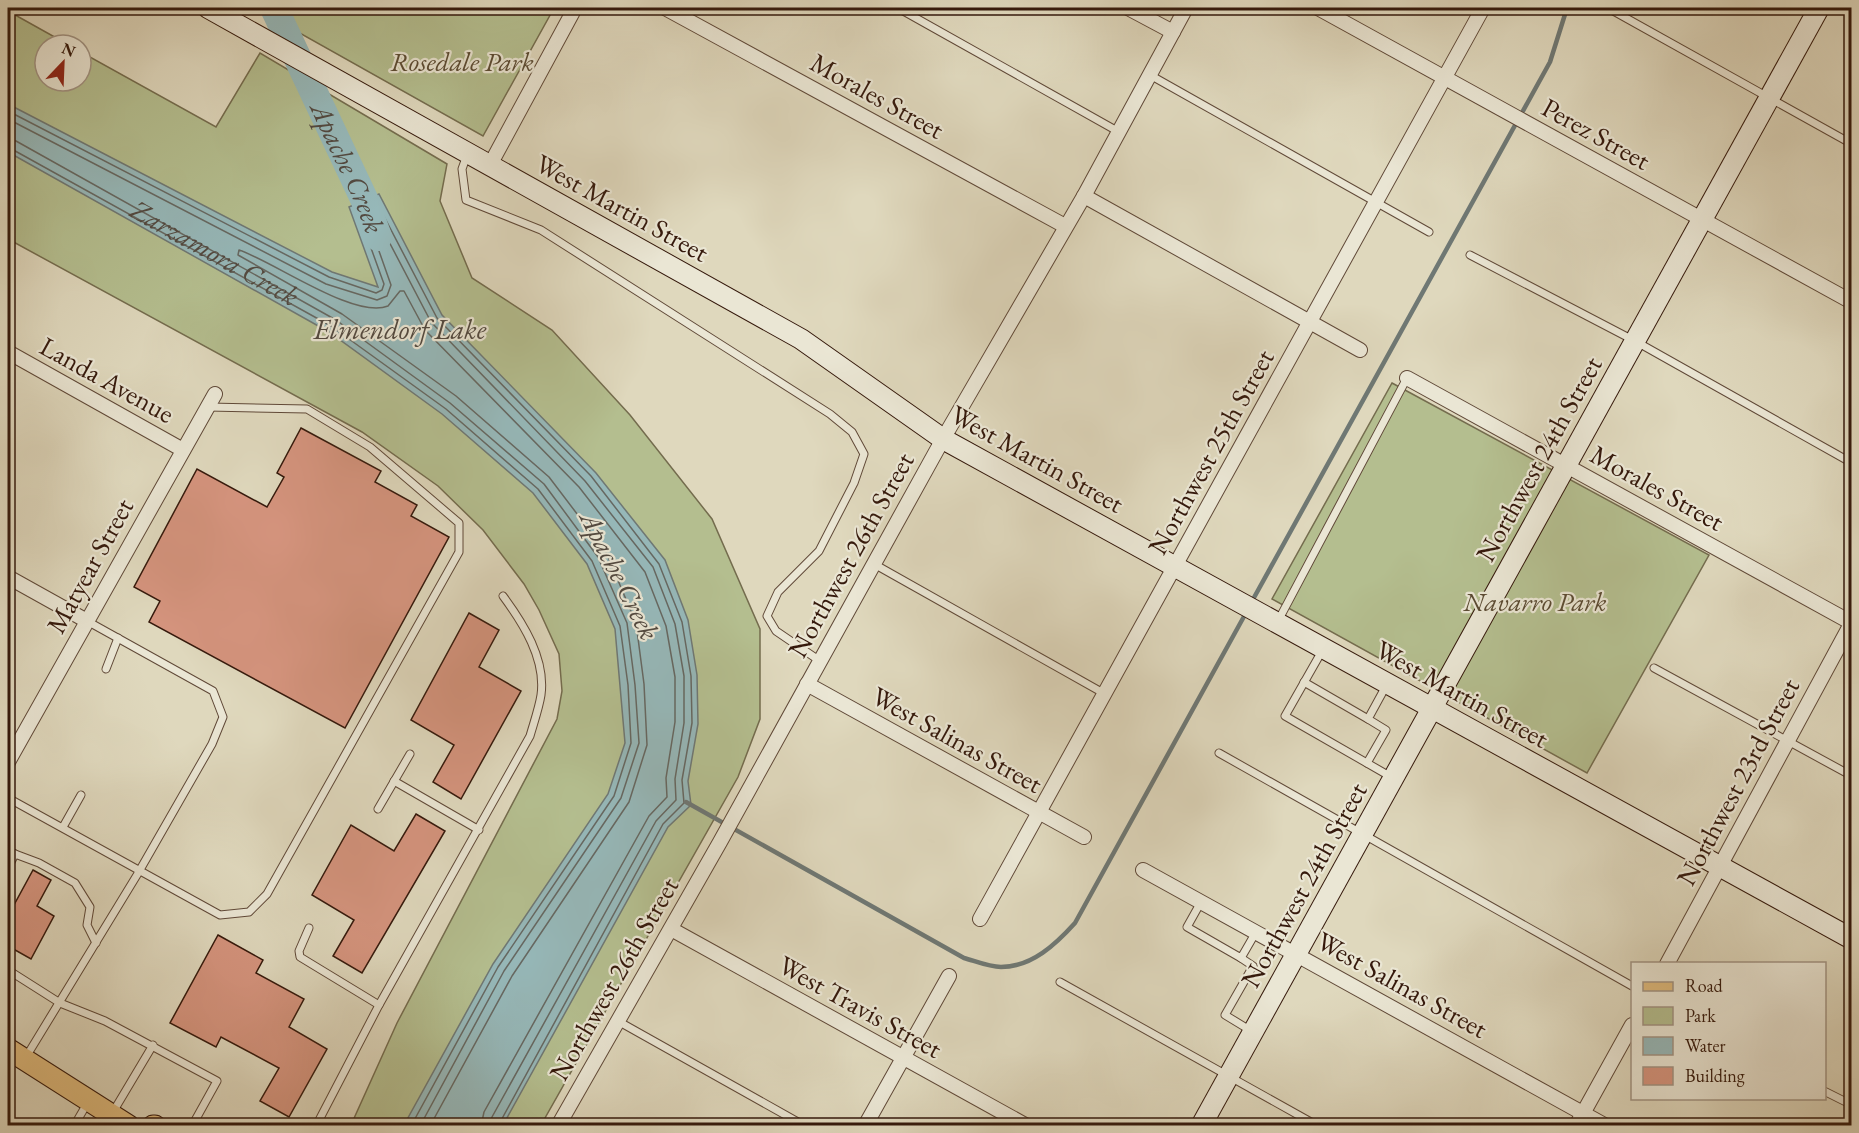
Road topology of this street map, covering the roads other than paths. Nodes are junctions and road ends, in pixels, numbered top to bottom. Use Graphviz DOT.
graph roads {
  1 [pos="208,8"];
  2 [pos="575,8"];
  3 [pos="665,8"];
  4 [pos="898,8"];
  5 [pos="1128,8"];
  6 [pos="1186,8"];
  7 [pos="1318,8"];
  8 [pos="1484,8"];
  9 [pos="1608,8"];
  10 [pos="1819,8"];
  11 [pos="1173,32"];
  12 [pos="1150,75"];
  13 [pos="1444,77"];
  14 [pos="1768,98"];
  15 [pos="1119,132"];
  16 [pos="1851,144"];
  17 [pos="467,153"];
  18 [pos="490,165"];
  19 [pos="1084,196"];
  20 [pos="1377,202"];
  21 [pos="1702,219"];
  22 [pos="1065,226"];
  23 [pos="1429,232"];
  24 [pos="1470,255"];
  25 [pos="1851,302"];
  26 [pos="1311,321"];
  27 [pos="1635,341"];
  28 [pos="1360,350"];
  29 [pos="8,352"];
  30 [pos="1407,378"];
  31 [pos="214,394"];
  32 [pos="207,407"];
  33 [pos="943,439"];
  34 [pos="183,450"];
  35 [pos="1851,462"];
  36 [pos="1566,464"];
  37 [pos="874,564"];
  38 [pos="1174,565"];
  39 [pos="8,577"];
  40 [pos="503,596"];
  41 [pos="87,621"];
  42 [pos="1274,622"];
  43 [pos="1851,623"];
  44 [pos="118,638"];
  45 [pos="1323,649"];
  46 [pos="820,661"];
  47 [pos="1654,668"];
  48 [pos="106,669"];
  49 [pos="1304,682"];
  50 [pos="807,684"];
  51 [pos="1388,684"];
  52 [pos="1105,694"];
  53 [pos="1433,708"];
  54 [pos="1368,719"];
  55 [pos="1788,741"];
  56 [pos="1219,753"];
  57 [pos="410,754"];
  58 [pos="8,762"];
  59 [pos="1367,763"];
  60 [pos="1851,776"];
  61 [pos="1394,778"];
  62 [pos="394,781"];
  63 [pos="81,795"];
  64 [pos="8,798"];
  65 [pos="378,809"];
  66 [pos="1038,812"];
  67 [pos="63,827"];
  68 [pos="479,830"];
  69 [pos="1364,835"];
  70 [pos="1084,837"];
  71 [pos="8,850"];
  72 [pos="15,854"];
  73 [pos="1720,867"];
  74 [pos="8,868"];
  75 [pos="139,870"];
  76 [pos="1143,870"];
  77 [pos="1201,902"];
  78 [pos="980,920"];
  79 [pos="309,928"];
  80 [pos="671,930"];
  81 [pos="1256,932"];
  82 [pos="1851,939"];
  83 [pos="96,943"];
  84 [pos="1297,954"];
  85 [pos="1241,958"];
  86 [pos="1668,962"];
  87 [pos="8,970"];
  88 [pos="949,976"];
  89 [pos="1060,982"];
  90 [pos="1631,985"];
  91 [pos="60,1003"];
  92 [pos="379,1005"];
  93 [pos="616,1020"];
  94 [pos="1631,1027"];
  95 [pos="1253,1032"];
  96 [pos="153,1045"];
  97 [pos="13,1056"];
  98 [pos="903,1057"];
  99 [pos="1229,1076"];
  100 [pos="1826,1091"];
  101 [pos="89,1100"];
  102 [pos="1851,1105"];
  103 [pos="1583,1113"];
  104 [pos="120,1120"];
  105 [pos="74,1125"];
  106 [pos="192,1125"];
  107 [pos="316,1125"];
  108 [pos="558,1125"];
  109 [pos="805,1125"];
  110 [pos="865,1125"];
  111 [pos="1027,1125"];
  112 [pos="1201,1125"];
  113 [pos="1318,1125"];
  114 [pos="1576,1125"];
  115 [pos="1606,1125"];
  1 -- 17 [label="main road, West Martin Street"];
  2 -- 18 [label="street"];
  3 -- 22 [label="street, Morales Street"];
  4 -- 15 [label="lane"];
  5 -- 11 [label="street"];
  6 -- 11 [label="street, Northwest 26th Street"];
  7 -- 13 [label="street, Perez Street"];
  8 -- 13 [label="street, Northwest 25th Street"];
  9 -- 14 [label="lane"];
  10 -- 14 [label="main road, Northwest 24th Street"];
  11 -- 12 [label="street, Northwest 26th Street"];
  12 -- 15 [label="street, Northwest 26th Street"];
  12 -- 20 [label="lane"];
  13 -- 20 [label="street, Northwest 25th Street"];
  13 -- 21 [label="street, Perez Street"];
  14 -- 16 [label="lane"];
  14 -- 21 [label="main road, Northwest 24th Street"];
  15 -- 19 [label="street, Northwest 26th Street"];
  17 -- 18 [label="main road, West Martin Street"];
  17 -- 46 [label="lane"];
  18 -- 33 [label="main road, West Martin Street"];
  19 -- 22 [label="street, Northwest 26th Street"];
  19 -- 26 [label="street"];
  20 -- 23 [label="lane"];
  20 -- 26 [label="street, Northwest 25th Street"];
  21 -- 25 [label="street, Perez Street"];
  21 -- 27 [label="main road, Northwest 24th Street"];
  22 -- 33 [label="street, Northwest 26th Street"];
  24 -- 27 [label="lane"];
  26 -- 28 [label="street"];
  26 -- 38 [label="street, Northwest 25th Street"];
  27 -- 35 [label="lane"];
  27 -- 36 [label="main road, Northwest 24th Street"];
  29 -- 34 [label="street, Landa Avenue"];
  30 -- 36 [label="street, Morales Street"];
  30 -- 42 [label="lane"];
  31 -- 32 [label="street, Matyear Street"];
  32 -- 34 [label="street, Matyear Street"];
  32 -- 75 [label="lane"];
  33 -- 37 [label="street, Northwest 26th Street"];
  33 -- 38 [label="main road, West Martin Street"];
  34 -- 41 [label="street, Matyear Street"];
  36 -- 43 [label="street, Morales Street"];
  36 -- 53 [label="main road, Northwest 24th Street"];
  37 -- 46 [label="street, Northwest 26th Street"];
  37 -- 52 [label="lane"];
  38 -- 42 [label="main road, West Martin Street"];
  38 -- 52 [label="street, Northwest 25th Street"];
  39 -- 41 [label="street"];
  40 -- 68 [label="lane"];
  41 -- 44 [label="lane"];
  41 -- 58 [label="street, Matyear Street"];
  42 -- 45 [label="main road, West Martin Street"];
  43 -- 55 [label="street, Northwest 23rd Street"];
  44 -- 48 [label="lane"];
  44 -- 75 [label="lane"];
  45 -- 49 [label="lane"];
  45 -- 51 [label="main road, West Martin Street"];
  46 -- 50 [label="street, Northwest 26th Street"];
  47 -- 55 [label="lane"];
  49 -- 54 [label="lane"];
  49 -- 59 [label="lane"];
  50 -- 66 [label="street, West Salinas Street"];
  50 -- 80 [label="street, Northwest 26th Street"];
  51 -- 53 [label="main road, West Martin Street"];
  51 -- 54 [label="lane"];
  52 -- 66 [label="street, Northwest 25th Street"];
  53 -- 61 [label="main road, Northwest 24th Street"];
  53 -- 73 [label="main road, West Martin Street"];
  54 -- 59 [label="lane"];
  55 -- 60 [label="lane"];
  55 -- 73 [label="street, Northwest 23rd Street"];
  56 -- 69 [label="lane"];
  57 -- 62 [label="lane"];
  59 -- 61 [label="lane"];
  61 -- 69 [label="main road, Northwest 24th Street"];
  62 -- 65 [label="lane"];
  62 -- 68 [label="lane"];
  63 -- 67 [label="lane"];
  64 -- 67 [label="lane"];
  66 -- 70 [label="street, West Salinas Street"];
  66 -- 78 [label="street, Northwest 25th Street"];
  67 -- 75 [label="lane"];
  68 -- 92 [label="lane"];
  69 -- 84 [label="main road, Northwest 24th Street"];
  69 -- 90 [label="lane"];
  71 -- 72 [label="lane"];
  72 -- 74 [label="lane"];
  72 -- 83 [label="lane"];
  73 -- 82 [label="main road, West Martin Street"];
  73 -- 86 [label="street, Northwest 23rd Street"];
  75 -- 83 [label="lane"];
  76 -- 77 [label="street, West Salinas Street"];
  77 -- 81 [label="street, West Salinas Street"];
  77 -- 85 [label="lane"];
  79 -- 92 [label="lane"];
  80 -- 93 [label="street, Northwest 26th Street"];
  80 -- 98 [label="street, West Travis Street"];
  81 -- 84 [label="street, West Salinas Street"];
  81 -- 85 [label="lane"];
  83 -- 91 [label="lane"];
  84 -- 95 [label="main road, Northwest 24th Street"];
  84 -- 103 [label="street, West Salinas Street"];
  85 -- 95 [label="lane"];
  87 -- 91 [label="lane"];
  88 -- 98 [label="street"];
  89 -- 99 [label="lane"];
  91 -- 96 [label="lane"];
  91 -- 97 [label="lane"];
  92 -- 107 [label="lane"];
  93 -- 108 [label="street, Northwest 26th Street"];
  93 -- 109 [label="lane"];
  94 -- 103 [label="street"];
  95 -- 99 [label="main road, Northwest 24th Street"];
  96 -- 104 [label="lane"];
  96 -- 106 [label="lane"];
  97 -- 101 [label="main road"];
  98 -- 110 [label="street"];
  98 -- 111 [label="street, West Travis Street"];
  99 -- 112 [label="main road, Northwest 24th Street"];
  99 -- 113 [label="lane"];
  100 -- 102 [label="lane"];
  101 -- 104 [label="main road"];
  101 -- 105 [label="lane"];
  103 -- 114 [label="street"];
  103 -- 115 [label="street, West Salinas Street"];
}
